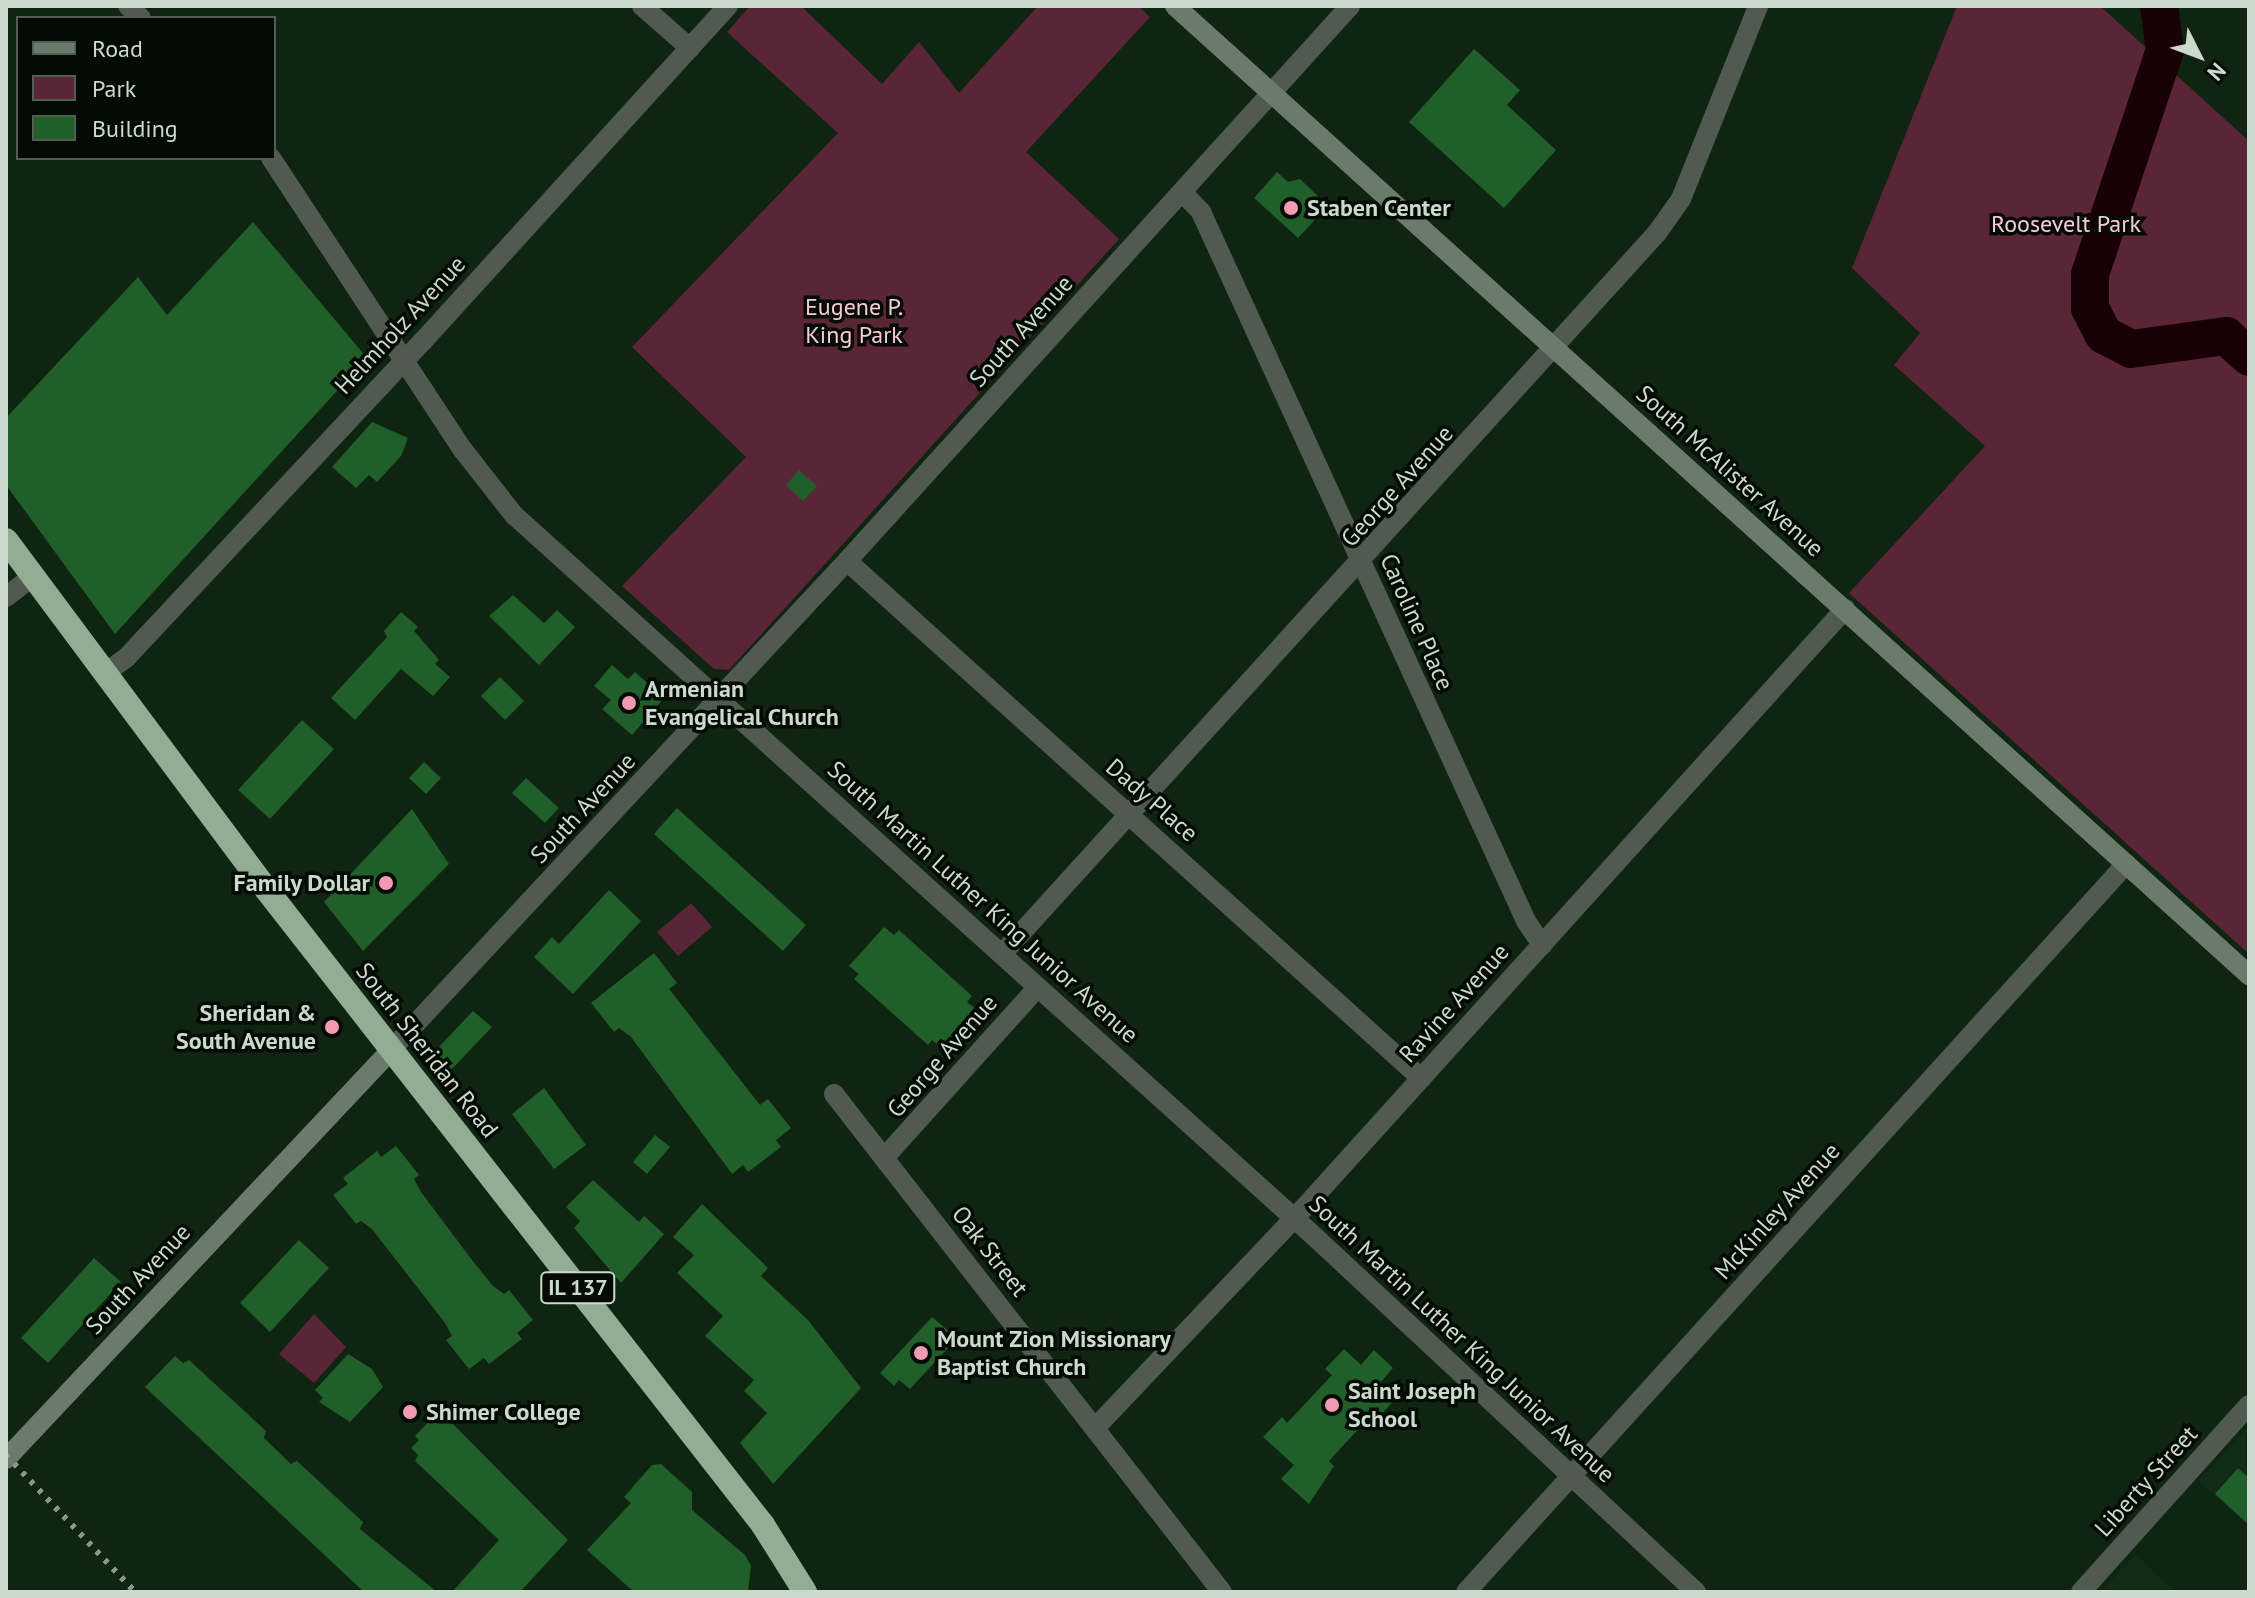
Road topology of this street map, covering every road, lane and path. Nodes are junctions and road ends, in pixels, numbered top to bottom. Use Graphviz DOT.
graph roads {
  1 [pos="642,6"];
  2 [pos="728,6"];
  3 [pos="1175,6"];
  4 [pos="1350,6"];
  5 [pos="1758,6"];
  6 [pos="690,48"];
  7 [pos="1273,93"];
  8 [pos="272,160"];
  9 [pos="1182,192"];
  10 [pos="1555,349"];
  11 [pos="404,359"];
  12 [pos="6,540"];
  13 [pos="847,561"];
  14 [pos="1362,563"];
  15 [pos="33,576"];
  16 [pos="6,597"];
  17 [pos="1845,609"];
  18 [pos="104,674"];
  19 [pos="719,700"];
  20 [pos="1129,815"];
  21 [pos="2126,864"];
  22 [pos="1542,945"];
  23 [pos="1002,954"];
  24 [pos="2249,975"];
  25 [pos="1038,987"];
  26 [pos="391,1050"];
  27 [pos="1421,1078"];
  28 [pos="834,1094"];
  29 [pos="884,1158"];
  30 [pos="1293,1218"];
  31 [pos="2249,1405"];
  32 [pos="1096,1427"];
  33 [pos="6,1459"];
  34 [pos="1572,1475"];
  35 [pos="805,1592"];
  36 [pos="1222,1592"];
  37 [pos="1466,1592"];
  38 [pos="1696,1592"];
  39 [pos="2081,1592"];
  1 -- 6 [label="street"];
  2 -- 6 [label="street, Helmholz Avenue"];
  3 -- 7 [label="street, South McAlister Avenue"];
  4 -- 7 [label="street, South Avenue"];
  5 -- 10 [label="street, George Avenue"];
  6 -- 11 [label="street, Helmholz Avenue"];
  7 -- 9 [label="street, South Avenue"];
  7 -- 10 [label="street, South McAlister Avenue"];
  8 -- 11 [label="street, South Martin Luther King Junior Avenue"];
  9 -- 13 [label="street, South Avenue"];
  9 -- 14 [label="street, Caroline Place"];
  10 -- 14 [label="street, George Avenue"];
  10 -- 17 [label="street, South McAlister Avenue"];
  11 -- 18 [label="street, Helmholz Avenue"];
  11 -- 19 [label="street, South Martin Luther King Junior Avenue"];
  12 -- 15 [label="highway, South Sheridan Road / IL 137"];
  13 -- 19 [label="street, South Avenue"];
  13 -- 20 [label="street, Dady Place"];
  14 -- 20 [label="street, George Avenue"];
  14 -- 22 [label="street, Caroline Place"];
  15 -- 16 [label="street"];
  15 -- 18 [label="highway, South Sheridan Road / IL 137"];
  17 -- 21 [label="street, South McAlister Avenue"];
  17 -- 22 [label="street, Ravine Avenue"];
  18 -- 26 [label="highway, South Sheridan Road / IL 137"];
  19 -- 23 [label="street, South Martin Luther King Junior Avenue"];
  19 -- 26 [label="street, South Avenue"];
  20 -- 23 [label="street, George Avenue"];
  20 -- 27 [label="street, Dady Place"];
  21 -- 24 [label="street, South McAlister Avenue"];
  21 -- 34 [label="street, McKinley Avenue"];
  22 -- 27 [label="street, Ravine Avenue"];
  23 -- 25 [label="street, South Martin Luther King Junior Avenue"];
  25 -- 29 [label="street, George Avenue"];
  25 -- 30 [label="street, South Martin Luther King Junior Avenue"];
  26 -- 33 [label="street, South Avenue"];
  26 -- 35 [label="highway, South Sheridan Road / IL 137"];
  27 -- 30 [label="street, Ravine Avenue"];
  28 -- 29 [label="street, Oak Street"];
  29 -- 32 [label="street, Oak Street"];
  30 -- 32 [label="street, Ravine Avenue"];
  30 -- 34 [label="street, South Martin Luther King Junior Avenue"];
  31 -- 39 [label="street, Liberty Street"];
  32 -- 36 [label="street, Oak Street"];
  34 -- 37 [label="street, McKinley Avenue"];
  34 -- 38 [label="street, South Martin Luther King Junior Avenue"];
}
